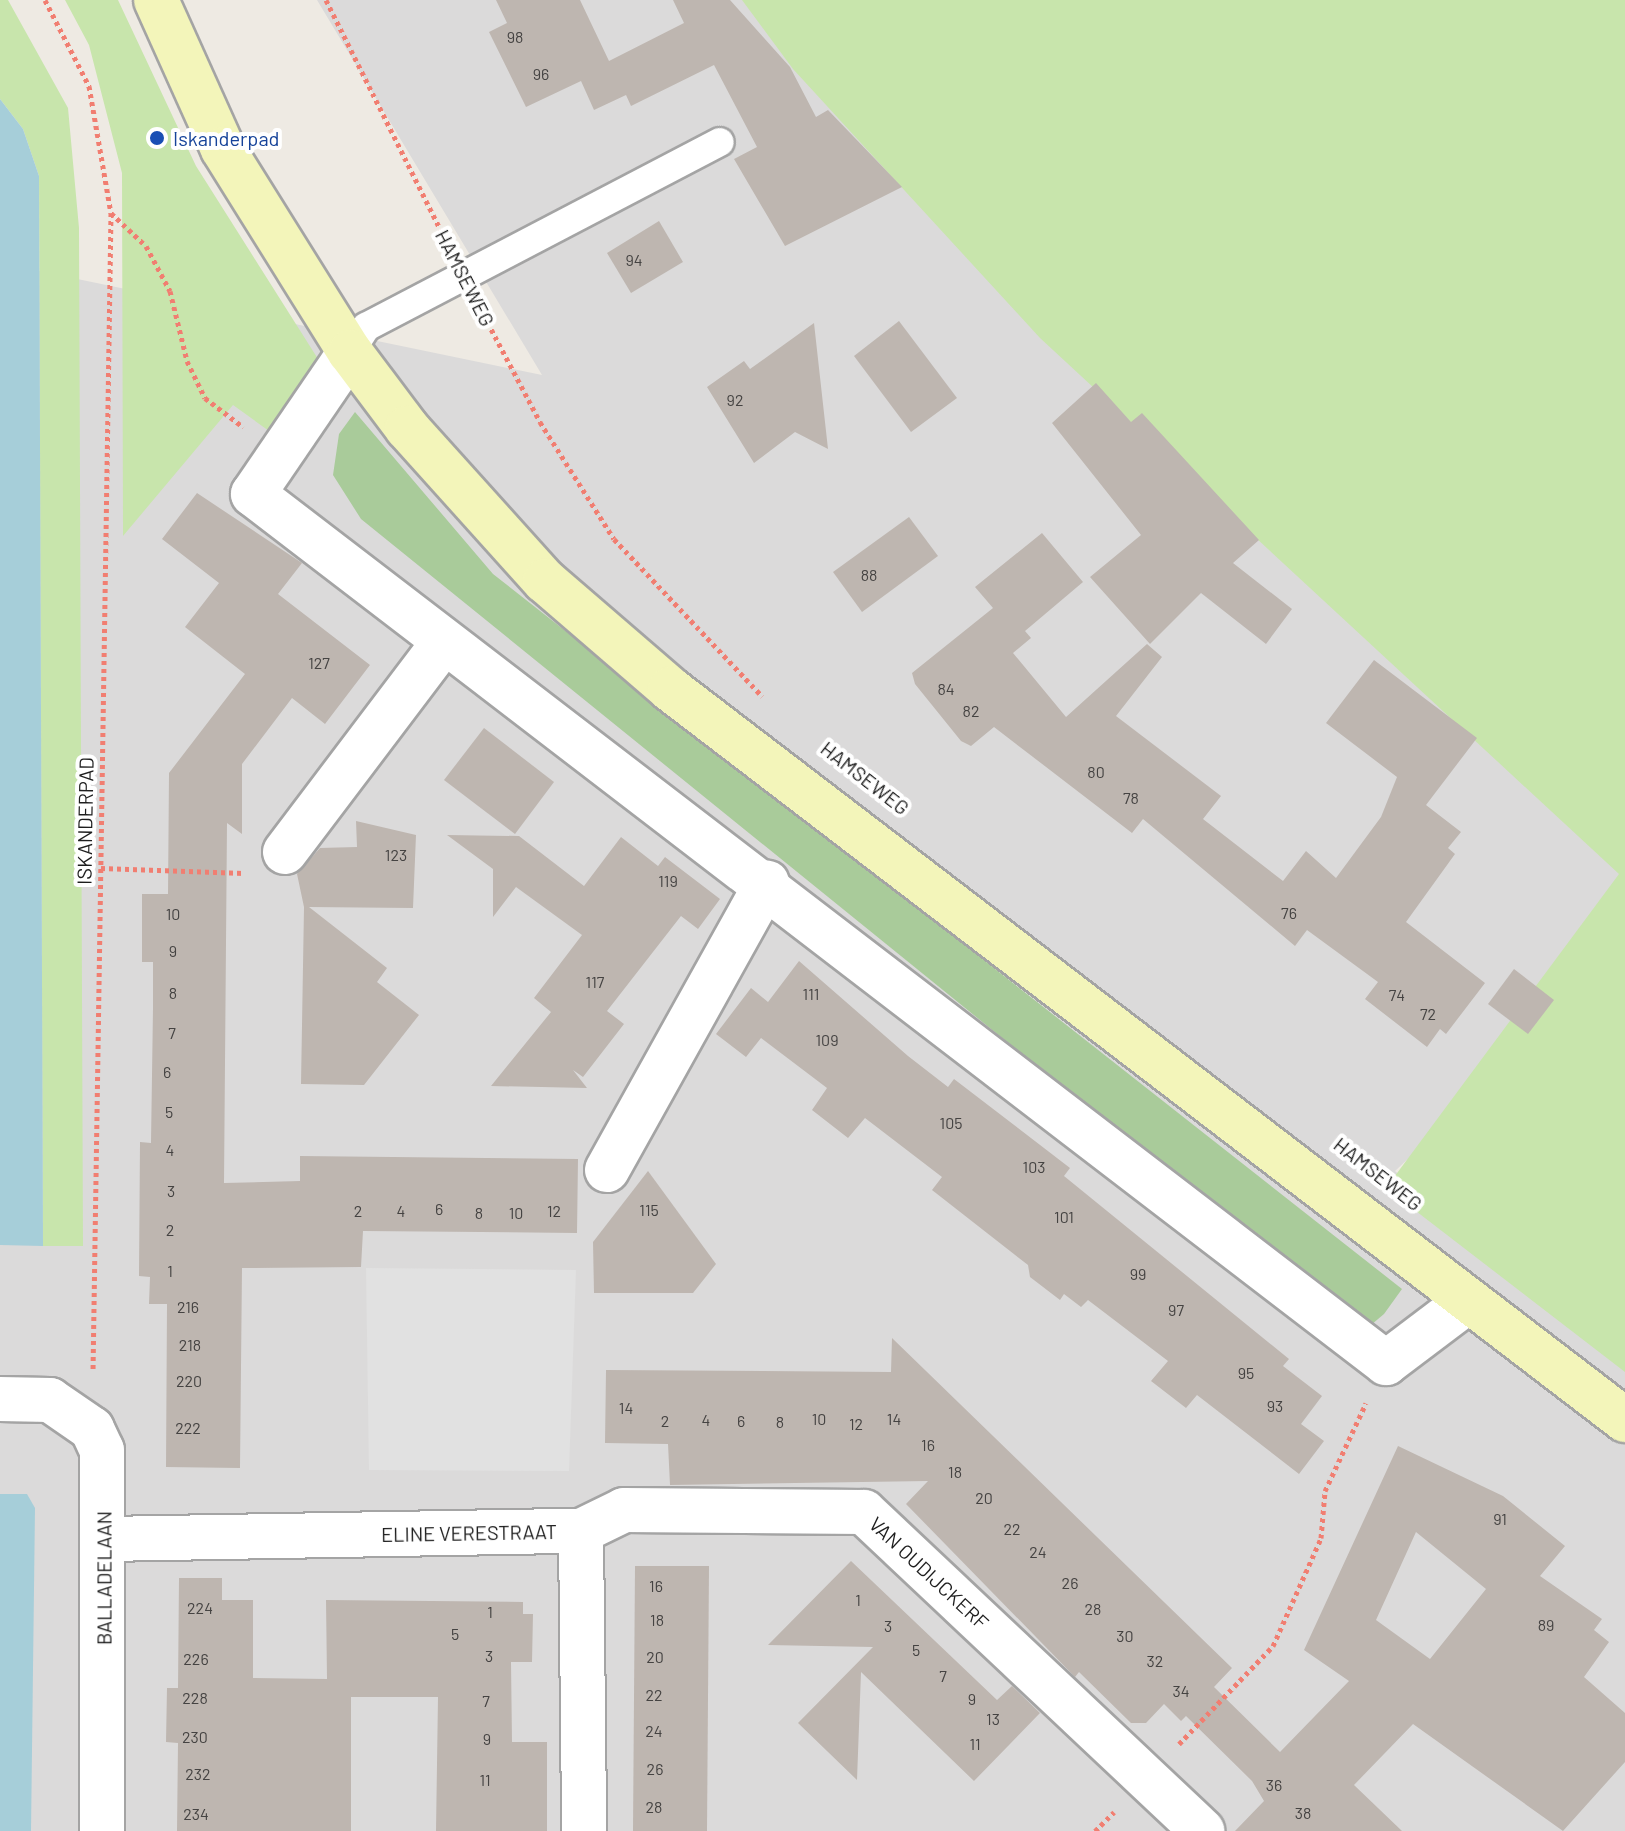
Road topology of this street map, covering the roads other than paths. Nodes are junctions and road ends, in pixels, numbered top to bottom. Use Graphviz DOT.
graph roads {
  1 [pos="156,0"];
  2 [pos="720,142"];
  3 [pos="350,352"];
  4 [pos="444,642"];
  5 [pos="285,852"];
  6 [pos="767,883"];
  7 [pos="607,1170"];
  8 [pos="1454,1313"];
  9 [pos="0,1399"];
  10 [pos="1625,1420"];
  11 [pos="581,1531"];
  12 [pos="105,1539"];
  13 [pos="102,1831"];
  14 [pos="584,1831"];
  15 [pos="1202,1831"];
  1 -- 3 [label="street"];
  2 -- 3 [label="lane"];
  3 -- 4 [label="street"];
  3 -- 8 [label="street"];
  4 -- 5 [label="street"];
  4 -- 6 [label="street"];
  6 -- 7 [label="street"];
  6 -- 8 [label="street"];
  8 -- 10 [label="street"];
  9 -- 12 [label="street, BALLADELAAN"];
  11 -- 12 [label="street, ELINE VERESTRAAT"];
  11 -- 14 [label="street, ELINE VERESTRAAT"];
  11 -- 15 [label="street, VAN OUDIJCKERF"];
  12 -- 13 [label="street, BALLADELAAN"];
}
